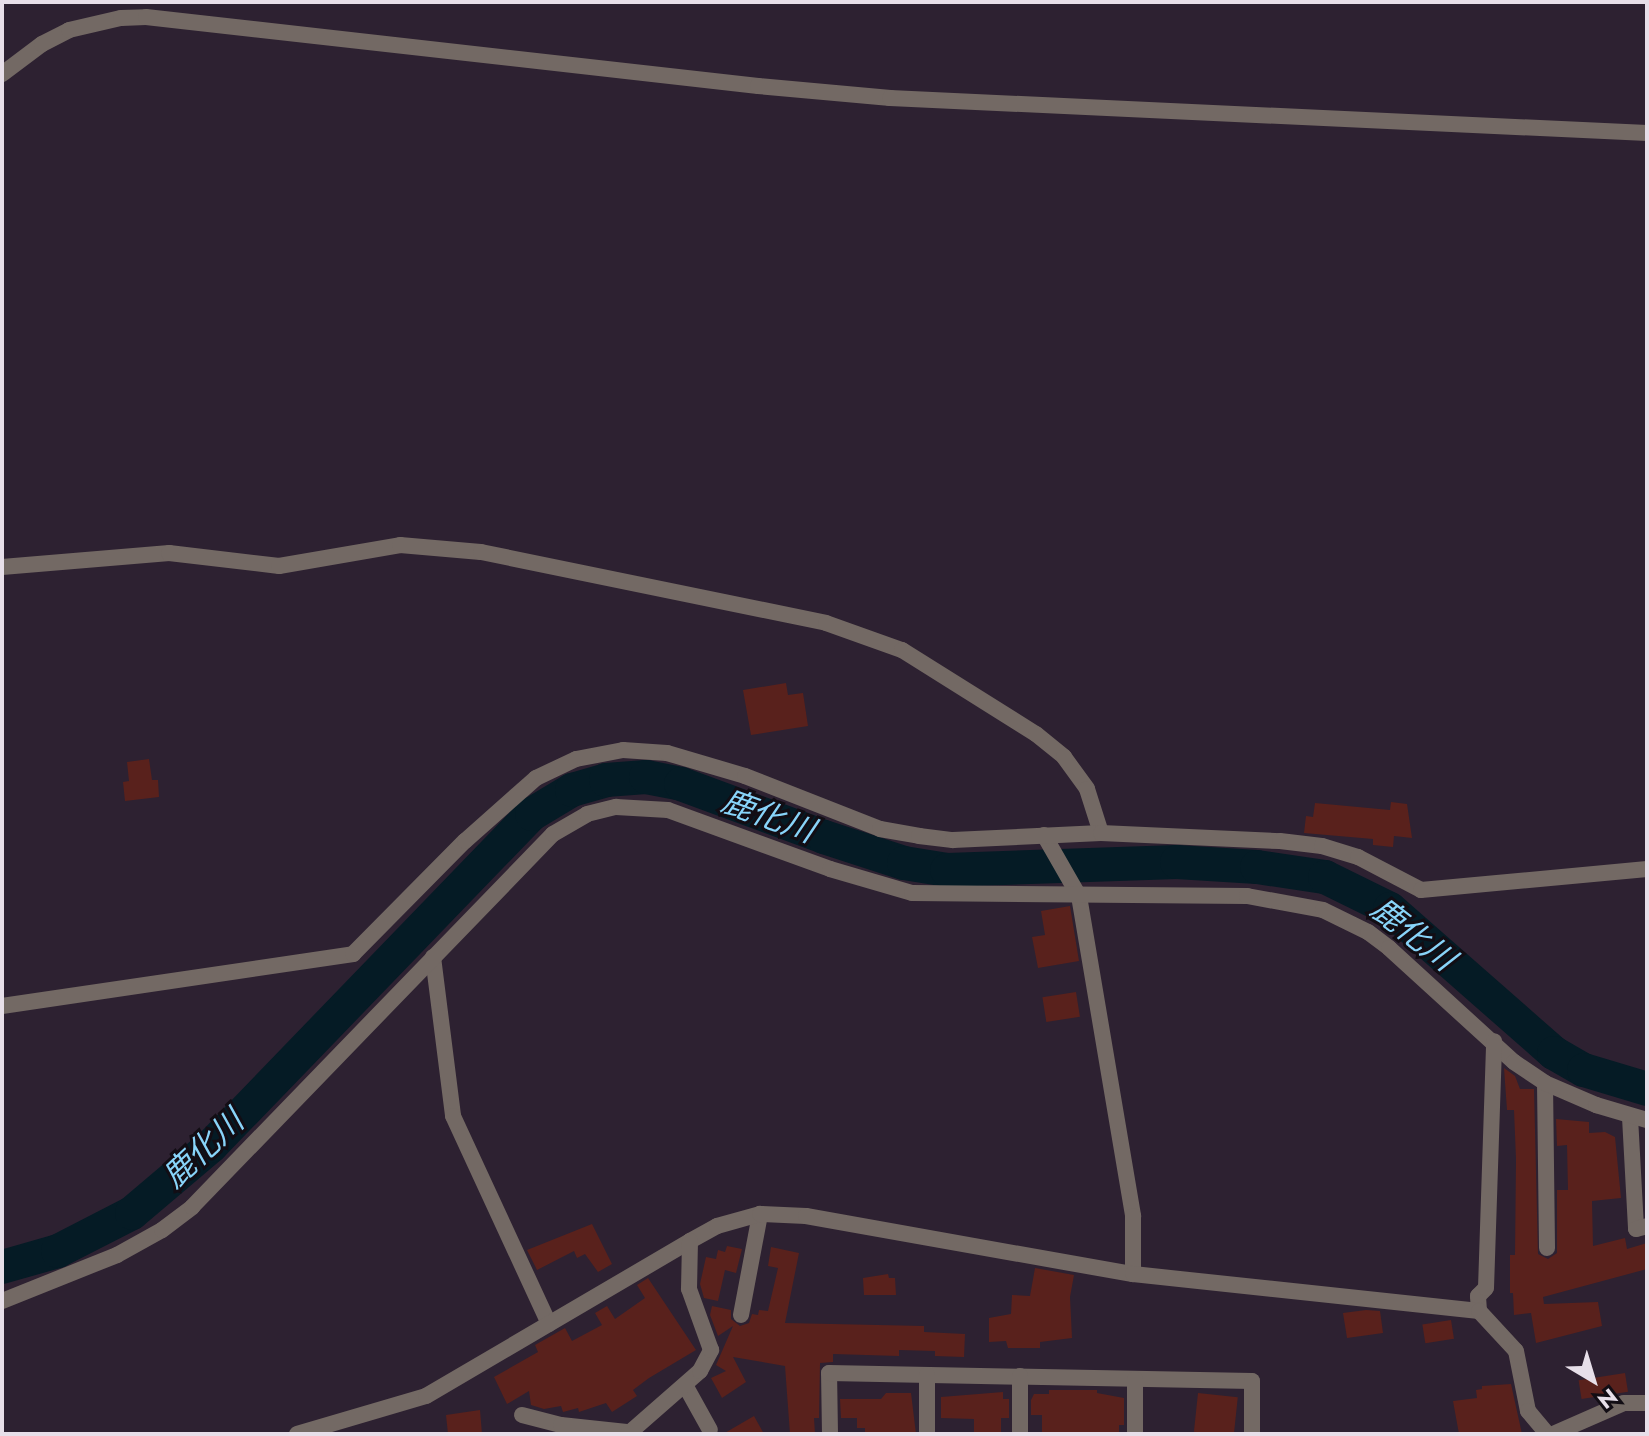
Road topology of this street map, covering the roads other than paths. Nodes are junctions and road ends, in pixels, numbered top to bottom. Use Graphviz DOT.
graph roads {
  1 [pos="2,73"];
  2 [pos="1647,133"];
  3 [pos="2,567"];
  4 [pos="1101,833"];
  5 [pos="1047,839"];
  6 [pos="1647,869"];
  7 [pos="1079,896"];
  8 [pos="433,957"];
  9 [pos="2,1006"];
  10 [pos="1494,1041"];
  11 [pos="1545,1083"];
  12 [pos="1639,1118"];
  13 [pos="760,1214"];
  14 [pos="1647,1226"];
  15 [pos="690,1241"];
  16 [pos="1547,1248"];
  17 [pos="1133,1274"];
  18 [pos="2,1301"];
  19 [pos="1479,1311"];
  20 [pos="741,1315"];
  21 [pos="549,1324"];
  22 [pos="927,1375"];
  23 [pos="1020,1376"];
  24 [pos="1135,1379"];
  25 [pos="685,1385"];
  26 [pos="1647,1403"];
  27 [pos="522,1415"];
  28 [pos="710,1430"];
  29 [pos="627,1433"];
  30 [pos="297,1434"];
  31 [pos="830,1434"];
  32 [pos="927,1434"];
  33 [pos="1020,1434"];
  34 [pos="1135,1434"];
  35 [pos="1252,1434"];
  36 [pos="1547,1434"];
  37 [pos="1553,1434"];
  1 -- 2 [label="street"];
  3 -- 4 [label="street"];
  4 -- 5 [label="street"];
  4 -- 6 [label="street"];
  5 -- 7 [label="street"];
  5 -- 9 [label="street"];
  7 -- 8 [label="street"];
  7 -- 10 [label="street"];
  7 -- 17 [label="street"];
  8 -- 18 [label="street"];
  8 -- 21 [label="street"];
  10 -- 11 [label="street"];
  10 -- 19 [label="street"];
  11 -- 12 [label="street"];
  11 -- 16 [label="street"];
  12 -- 14 [label="street"];
  13 -- 15 [label="street"];
  13 -- 17 [label="street"];
  13 -- 20 [label="street"];
  15 -- 21 [label="street"];
  15 -- 25 [label="street"];
  17 -- 19 [label="street"];
  19 -- 36 [label="street"];
  21 -- 30 [label="street"];
  22 -- 23 [label="street"];
  22 -- 31 [label="street"];
  22 -- 32 [label="street"];
  23 -- 24 [label="street"];
  23 -- 33 [label="street"];
  24 -- 34 [label="street"];
  24 -- 35 [label="street"];
  25 -- 28 [label="street"];
  25 -- 29 [label="street"];
  26 -- 37 [label="street"];
  27 -- 29 [label="street"];
}
